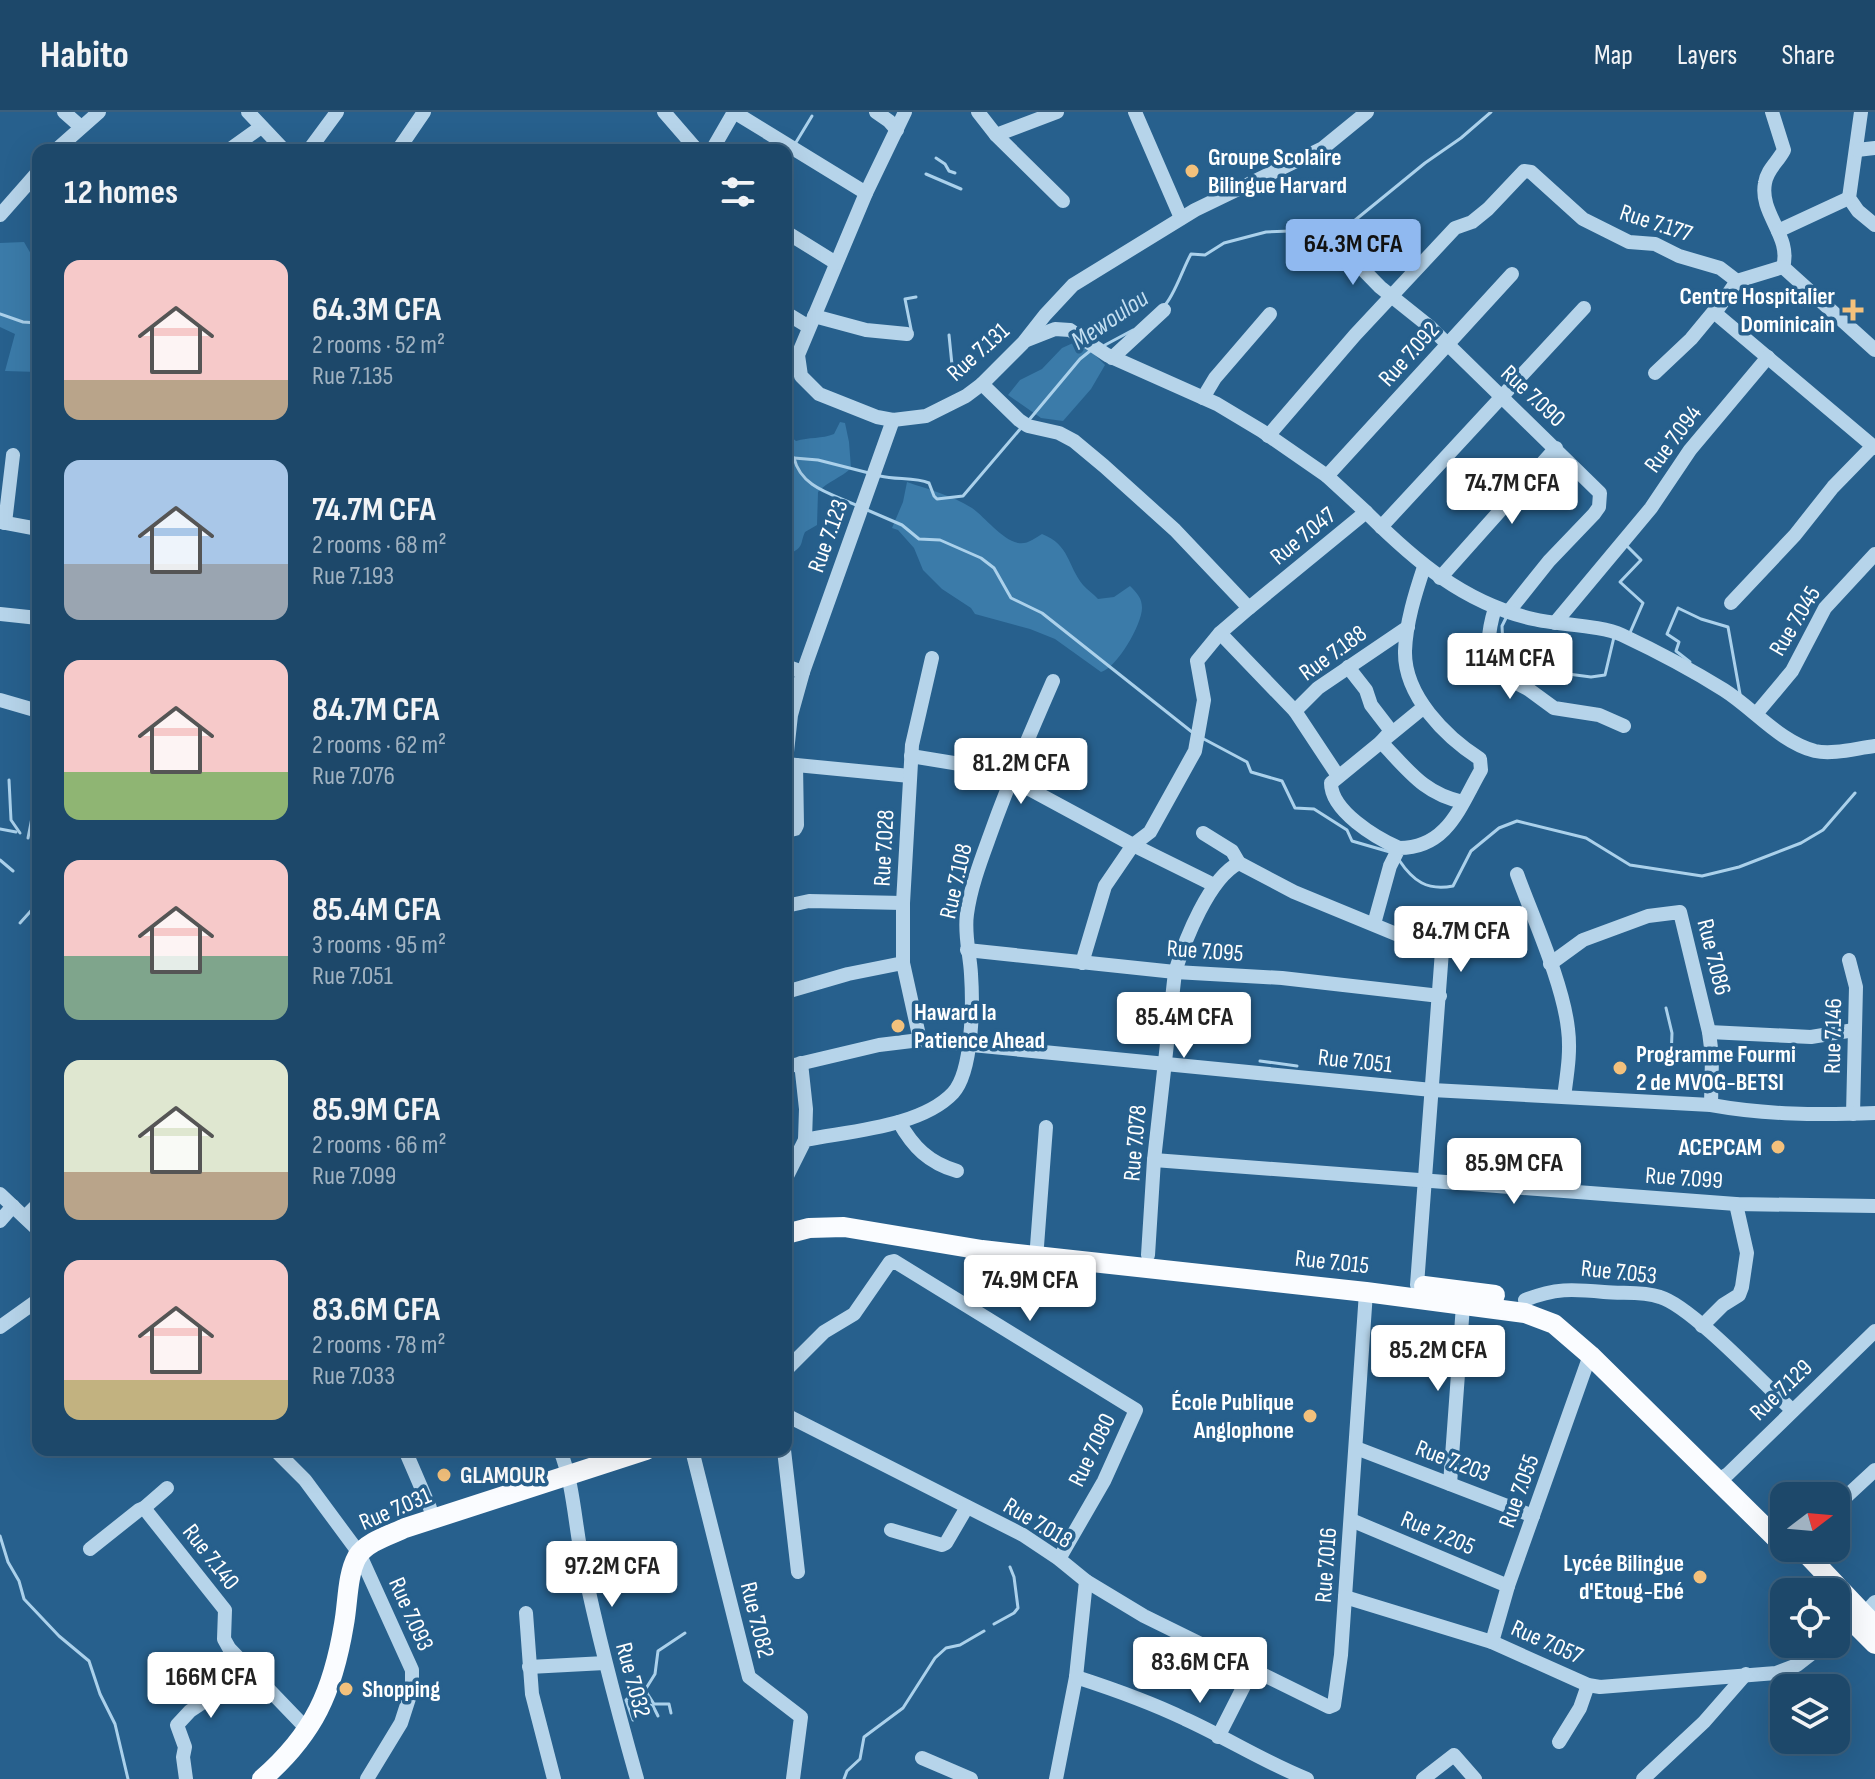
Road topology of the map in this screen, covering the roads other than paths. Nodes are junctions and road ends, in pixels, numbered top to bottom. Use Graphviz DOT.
graph roads {
  1 [pos="64,112"];
  2 [pos="99,112"];
  3 [pos="248,112"];
  4 [pos="337,112"];
  5 [pos="424,112"];
  6 [pos="664,112"];
  7 [pos="734,112"];
  8 [pos="876,112"];
  9 [pos="905,112"];
  10 [pos="978,112"];
  11 [pos="1057,112"];
  12 [pos="1135,112"];
  13 [pos="1367,112"];
  14 [pos="1772,112"];
  15 [pos="1861,112"];
  16 [pos="81,127"];
  17 [pos="261,127"];
  18 [pos="897,130"];
  19 [pos="996,135"];
  20 [pos="63,144"];
  21 [pos="237,144"];
  22 [pos="278,144"];
  23 [pos="313,144"];
  24 [pos="402,144"];
  25 [pos="692,144"];
  26 [pos="715,144"];
  27 [pos="786,144"];
  28 [pos="792,148"];
  29 [pos="1875,148"];
  30 [pos="1857,150"];
  31 [pos="32,179"];
  32 [pos="866,193"];
  33 [pos="1849,198"];
  34 [pos="1063,201"];
  35 [pos="0,215"];
  36 [pos="1181,218"];
  37 [pos="1875,225"];
  38 [pos="1778,231"];
  39 [pos="792,236"];
  40 [pos="1340,246"];
  41 [pos="836,263"];
  42 [pos="1783,267"];
  43 [pos="1512,274"];
  44 [pos="1737,281"];
  45 [pos="1392,295"];
  46 [pos="1584,308"];
  47 [pos="1164,310"];
  48 [pos="1715,310"];
  49 [pos="1270,314"];
  50 [pos="792,315"];
  51 [pos="812,322"];
  52 [pos="907,334"];
  53 [pos="1023,343"];
  54 [pos="1447,344"];
  55 [pos="1875,350"];
  56 [pos="1768,357"];
  57 [pos="1112,358"];
  58 [pos="1655,373"];
  59 [pos="982,384"];
  60 [pos="1501,397"];
  61 [pos="1203,398"];
  62 [pos="893,420"];
  63 [pos="1268,436"];
  64 [pos="1874,447"];
  65 [pos="1556,448"];
  66 [pos="13,455"];
  67 [pos="1327,476"];
  68 [pos="1366,512"];
  69 [pos="3,523"];
  70 [pos="1381,527"];
  71 [pos="32,528"];
  72 [pos="1875,554"];
  73 [pos="1424,567"];
  74 [pos="1440,578"];
  75 [pos="1731,603"];
  76 [pos="1249,608"];
  77 [pos="1502,609"];
  78 [pos="0,614"];
  79 [pos="32,617"];
  80 [pos="1555,623"];
  81 [pos="1408,627"];
  82 [pos="1220,633"];
  83 [pos="932,658"];
  84 [pos="1348,667"];
  85 [pos="792,668"];
  86 [pos="803,672"];
  87 [pos="1053,681"];
  88 [pos="0,700"];
  89 [pos="1424,707"];
  90 [pos="32,709"];
  91 [pos="792,711"];
  92 [pos="1295,711"];
  93 [pos="1756,714"];
  94 [pos="1624,726"];
  95 [pos="1381,742"];
  96 [pos="1875,746"];
  97 [pos="911,756"];
  98 [pos="792,763"];
  99 [pos="910,776"];
  100 [pos="1338,776"];
  101 [pos="1011,779"];
  102 [pos="792,786"];
  103 [pos="1463,802"];
  104 [pos="792,830"];
  105 [pos="1203,833"];
  106 [pos="1133,845"];
  107 [pos="1399,848"];
  108 [pos="1239,863"];
  109 [pos="1517,874"];
  110 [pos="1214,885"];
  111 [pos="903,903"];
  112 [pos="792,905"];
  113 [pos="1374,924"];
  114 [pos="967,950"];
  115 [pos="1849,960"];
  116 [pos="903,963"];
  117 [pos="1082,963"];
  118 [pos="1550,964"];
  119 [pos="1175,972"];
  120 [pos="792,990"];
  121 [pos="1440,996"];
  122 [pos="1854,1030"];
  123 [pos="1709,1032"];
  124 [pos="920,1040"];
  125 [pos="969,1044"];
  126 [pos="801,1063"];
  127 [pos="1165,1064"];
  128 [pos="792,1065"];
  129 [pos="1432,1090"];
  130 [pos="1564,1097"];
  131 [pos="1711,1105"];
  132 [pos="1875,1113"];
  133 [pos="1853,1114"];
  134 [pos="899,1122"];
  135 [pos="1046,1127"];
  136 [pos="805,1140"];
  137 [pos="1154,1160"];
  138 [pos="792,1166"];
  139 [pos="957,1171"];
  140 [pos="1423,1180"];
  141 [pos="0,1194"];
  142 [pos="1736,1204"];
  143 [pos="13,1206"];
  144 [pos="1875,1206"];
  145 [pos="32,1210"];
  146 [pos="25,1217"];
  147 [pos="0,1221"];
  148 [pos="32,1224"];
  149 [pos="792,1225"];
  150 [pos="792,1232"];
  151 [pos="1037,1246"];
  152 [pos="1148,1255"];
  153 [pos="1417,1285"];
  154 [pos="1366,1292"];
  155 [pos="1525,1300"];
  156 [pos="32,1304"];
  157 [pos="1463,1305"];
  158 [pos="1702,1326"];
  159 [pos="0,1327"];
  160 [pos="1875,1331"];
  161 [pos="1590,1355"];
  162 [pos="792,1364"];
  163 [pos="1791,1409"];
  164 [pos="792,1418"];
  165 [pos="1356,1448"];
  166 [pos="281,1456"];
  167 [pos="408,1456"];
  168 [pos="595,1456"];
  169 [pos="611,1456"];
  170 [pos="694,1456"];
  171 [pos="785,1456"];
  172 [pos="565,1464"];
  173 [pos="1875,1470"];
  174 [pos="1723,1477"];
  175 [pos="1450,1484"];
  176 [pos="167,1488"];
  177 [pos="1850,1493"];
  178 [pos="967,1507"];
  179 [pos="144,1508"];
  180 [pos="430,1508"];
  181 [pos="1533,1516"];
  182 [pos="1770,1518"];
  183 [pos="1351,1520"];
  184 [pos="891,1530"];
  185 [pos="1770,1530"];
  186 [pos="90,1549"];
  187 [pos="356,1550"];
  188 [pos="1059,1559"];
  189 [pos="1799,1562"];
  190 [pos="1813,1562"];
  191 [pos="798,1572"];
  192 [pos="1813,1578"];
  193 [pos="1086,1581"];
  194 [pos="1508,1586"];
  195 [pos="1345,1597"];
  196 [pos="526,1613"];
  197 [pos="1860,1619"];
  198 [pos="1492,1642"];
  199 [pos="1875,1644"];
  200 [pos="1804,1658"];
  201 [pos="605,1663"];
  202 [pos="529,1667"];
  203 [pos="1252,1670"];
  204 [pos="250,1671"];
  205 [pos="1746,1674"];
  206 [pos="1076,1677"];
  207 [pos="1588,1685"];
  208 [pos="303,1725"];
  209 [pos="1218,1737"];
  210 [pos="1559,1742"];
  211 [pos="922,1758"];
  212 [pos="186,1779"];
  213 [pos="250,1779"];
  214 [pos="262,1779"];
  215 [pos="367,1779"];
  216 [pos="554,1779"];
  217 [pos="637,1779"];
  218 [pos="793,1779"];
  219 [pos="971,1779"];
  220 [pos="1056,1779"];
  221 [pos="1307,1779"];
  222 [pos="1423,1779"];
  223 [pos="1475,1779"];
  224 [pos="1643,1779"];
  1 -- 16 [label="street"];
  2 -- 16 [label="street"];
  3 -- 17 [label="street"];
  4 -- 23 [label="street"];
  5 -- 24 [label="street"];
  6 -- 25 [label="street"];
  7 -- 26 [label="street"];
  7 -- 27 [label="street"];
  8 -- 18 [label="street"];
  9 -- 18 [label="street, Rue 7.131"];
  10 -- 19 [label="street"];
  11 -- 19 [label="street"];
  12 -- 36 [label="street"];
  13 -- 36 [label="street, Rue 7.131"];
  14 -- 38 [label="street"];
  15 -- 30 [label="street"];
  16 -- 20 [label="street"];
  17 -- 21 [label="street"];
  17 -- 22 [label="street"];
  18 -- 32 [label="street, Rue 7.131"];
  19 -- 34 [label="street"];
  28 -- 32 [label="street"];
  29 -- 30 [label="street"];
  30 -- 33 [label="street"];
  31 -- 35 [label="street"];
  32 -- 41 [label="street, Rue 7.131"];
  33 -- 37 [label="street"];
  33 -- 38 [label="street"];
  36 -- 53 [label="street, Rue 7.131"];
  38 -- 42 [label="street"];
  39 -- 41 [label="street"];
  40 -- 45 [label="street, Rue 7.090"];
  41 -- 51 [label="street, Rue 7.131"];
  42 -- 44 [label="street"];
  42 -- 55 [label="street"];
  43 -- 54 [label="street, Rue 7.092"];
  44 -- 45 [label="street, Rue 7.177"];
  44 -- 48 [label="street"];
  45 -- 54 [label="street, Rue 7.090"];
  45 -- 63 [label="street"];
  46 -- 60 [label="street"];
  47 -- 57 [label="street"];
  48 -- 56 [label="street"];
  48 -- 58 [label="street"];
  49 -- 61 [label="street"];
  50 -- 51 [label="street"];
  51 -- 52 [label="street"];
  51 -- 62 [label="street, Rue 7.131"];
  53 -- 57 [label="street"];
  53 -- 59 [label="street, Rue 7.131"];
  54 -- 60 [label="street, Rue 7.090"];
  54 -- 67 [label="street, Rue 7.092"];
  56 -- 64 [label="street"];
  56 -- 80 [label="street, Rue 7.094"];
  57 -- 61 [label="street"];
  59 -- 62 [label="street, Rue 7.131"];
  59 -- 76 [label="street"];
  60 -- 65 [label="street, Rue 7.090"];
  60 -- 70 [label="street"];
  61 -- 63 [label="street"];
  62 -- 86 [label="street, Rue 7.123"];
  63 -- 67 [label="street"];
  64 -- 75 [label="street"];
  65 -- 74 [label="street"];
  65 -- 77 [label="street, Rue 7.090"];
  66 -- 69 [label="street"];
  67 -- 68 [label="street"];
  68 -- 70 [label="street, Rue 7.047"];
  68 -- 76 [label="street, Rue 7.047"];
  69 -- 71 [label="street"];
  70 -- 73 [label="street, Rue 7.047"];
  72 -- 93 [label="street, Rue 7.045"];
  73 -- 74 [label="street, Rue 7.047"];
  73 -- 81 [label="street"];
  74 -- 77 [label="street, Rue 7.047"];
  76 -- 82 [label="street, Rue 7.047"];
  77 -- 80 [label="street, Rue 7.047"];
  77 -- 94 [label="street"];
  78 -- 79 [label="street"];
  80 -- 93 [label="street, Rue 7.047"];
  81 -- 84 [label="street, Rue 7.188"];
  81 -- 89 [label="street"];
  82 -- 92 [label="street, Rue 7.188"];
  82 -- 106 [label="street, Rue 7.047"];
  83 -- 97 [label="street, Rue 7.028"];
  84 -- 92 [label="street, Rue 7.188"];
  84 -- 95 [label="street"];
  85 -- 86 [label="street"];
  86 -- 91 [label="street, Rue 7.123"];
  87 -- 101 [label="street, Rue 7.108"];
  88 -- 90 [label="street"];
  89 -- 95 [label="street"];
  89 -- 103 [label="street"];
  92 -- 100 [label="street"];
  93 -- 96 [label="street, Rue 7.047"];
  95 -- 100 [label="street"];
  95 -- 103 [label="street"];
  97 -- 99 [label="street, Rue 7.028"];
  97 -- 101 [label="street"];
  98 -- 99 [label="street"];
  99 -- 111 [label="street, Rue 7.028"];
  100 -- 107 [label="street"];
  101 -- 106 [label="street"];
  101 -- 114 [label="street, Rue 7.108"];
  102 -- 104 [label="street, Rue 7.123"];
  103 -- 107 [label="street"];
  105 -- 108 [label="street"];
  106 -- 110 [label="street"];
  106 -- 117 [label="street, Rue 7.047"];
  107 -- 113 [label="street"];
  108 -- 110 [label="street, Rue 7.078"];
  108 -- 113 [label="street"];
  109 -- 118 [label="street"];
  110 -- 119 [label="street, Rue 7.078"];
  111 -- 112 [label="street"];
  111 -- 116 [label="street, Rue 7.028"];
  113 -- 121 [label="street"];
  114 -- 117 [label="street, Rue 7.095"];
  114 -- 125 [label="street, Rue 7.108"];
  115 -- 122 [label="street, Rue 7.146"];
  116 -- 120 [label="street"];
  116 -- 124 [label="street, Rue 7.028"];
  117 -- 119 [label="street, Rue 7.095"];
  118 -- 123 [label="street, Rue 7.086"];
  118 -- 130 [label="street"];
  119 -- 121 [label="street, Rue 7.095"];
  119 -- 127 [label="street, Rue 7.078"];
  121 -- 129 [label="street"];
  122 -- 123 [label="street"];
  122 -- 133 [label="street, Rue 7.146"];
  123 -- 131 [label="street, Rue 7.086"];
  124 -- 125 [label="street, Rue 7.051"];
  124 -- 126 [label="street, Rue 7.051"];
  125 -- 127 [label="street, Rue 7.051"];
  125 -- 134 [label="street, Rue 7.108"];
  126 -- 128 [label="street, Rue 7.051"];
  126 -- 136 [label="street"];
  127 -- 129 [label="street, Rue 7.051"];
  127 -- 137 [label="street, Rue 7.078"];
  129 -- 130 [label="street, Rue 7.051"];
  129 -- 140 [label="street"];
  130 -- 131 [label="street, Rue 7.051"];
  131 -- 133 [label="street, Rue 7.051"];
  132 -- 133 [label="street, Rue 7.051"];
  134 -- 136 [label="street, Rue 7.108"];
  134 -- 139 [label="street"];
  135 -- 151 [label="street"];
  136 -- 138 [label="street"];
  137 -- 140 [label="street, Rue 7.099"];
  137 -- 152 [label="street, Rue 7.078"];
  140 -- 142 [label="street, Rue 7.099"];
  140 -- 153 [label="street"];
  141 -- 143 [label="street"];
  142 -- 144 [label="street, Rue 7.099"];
  142 -- 158 [label="street"];
  143 -- 146 [label="street"];
  143 -- 147 [label="street"];
  145 -- 146 [label="street"];
  146 -- 148 [label="street"];
  149 -- 151 [label="main road, Rue 7.015"];
  150 -- 154 [label="main road, Rue 7.015"];
  151 -- 152 [label="main road, Rue 7.015"];
  152 -- 153 [label="main road, Rue 7.015"];
  153 -- 155 [label="main road, Rue 7.015"];
  154 -- 157 [label="main road, Rue 7.015"];
  154 -- 165 [label="street, Rue 7.016"];
  155 -- 158 [label="street, Rue 7.053"];
  155 -- 174 [label="main road, Rue 7.015"];
  156 -- 159 [label="street"];
  157 -- 161 [label="main road, Rue 7.015"];
  157 -- 175 [label="street"];
  158 -- 163 [label="street, Rue 7.053"];
  160 -- 163 [label="street, Rue 7.129"];
  161 -- 174 [label="main road, Rue 7.015"];
  161 -- 181 [label="street, Rue 7.055"];
  162 -- 188 [label="street, Rue 7.080"];
  163 -- 174 [label="street, Rue 7.129"];
  164 -- 178 [label="street, Rue 7.018"];
  165 -- 175 [label="street, Rue 7.203"];
  165 -- 183 [label="street, Rue 7.016"];
  166 -- 187 [label="street, Rue 7.093"];
  167 -- 180 [label="street"];
  168 -- 172 [label="main road, Rue 7.031"];
  169 -- 172 [label="main road, Rue 7.031"];
  170 -- 218 [label="street, Rue 7.082"];
  171 -- 191 [label="street"];
  172 -- 180 [label="main road, Rue 7.031"];
  172 -- 187 [label="main road, Rue 7.031"];
  172 -- 201 [label="street, Rue 7.032"];
  173 -- 177 [label="street"];
  174 -- 182 [label="main road, Rue 7.015"];
  174 -- 185 [label="main road, Rue 7.015"];
  175 -- 181 [label="street, Rue 7.203"];
  176 -- 179 [label="street"];
  178 -- 184 [label="street"];
  178 -- 188 [label="street, Rue 7.018"];
  179 -- 186 [label="street"];
  179 -- 204 [label="street, Rue 7.140"];
  180 -- 187 [label="main road, Rue 7.031"];
  181 -- 194 [label="street, Rue 7.055"];
  183 -- 194 [label="street, Rue 7.205"];
  183 -- 195 [label="street, Rue 7.016"];
  187 -- 208 [label="main road, Rue 7.031"];
  187 -- 214 [label="main road, Rue 7.031"];
  187 -- 215 [label="street, Rue 7.093"];
  188 -- 193 [label="street, Rue 7.018"];
  189 -- 192 [label="main road, Rue 7.015"];
  190 -- 197 [label="main road"];
  193 -- 203 [label="street, Rue 7.016"];
  193 -- 206 [label="street, Rue 7.018"];
  194 -- 198 [label="street, Rue 7.055"];
  195 -- 198 [label="street, Rue 7.057"];
  195 -- 203 [label="street, Rue 7.016"];
  196 -- 202 [label="street"];
  197 -- 199 [label="main road"];
  198 -- 207 [label="street, Rue 7.057"];
  200 -- 205 [label="street, Rue 7.057"];
  201 -- 202 [label="street"];
  201 -- 217 [label="street, Rue 7.032"];
  202 -- 216 [label="street"];
  203 -- 209 [label="street"];
  204 -- 208 [label="street, Rue 7.140"];
  204 -- 212 [label="street"];
  205 -- 207 [label="street, Rue 7.057"];
  205 -- 224 [label="street"];
  206 -- 209 [label="street"];
  206 -- 220 [label="street, Rue 7.018"];
  207 -- 210 [label="street"];
  208 -- 213 [label="main road, Rue 7.031"];
  209 -- 221 [label="street"];
  211 -- 219 [label="street"];
  222 -- 223 [label="street"];
}
